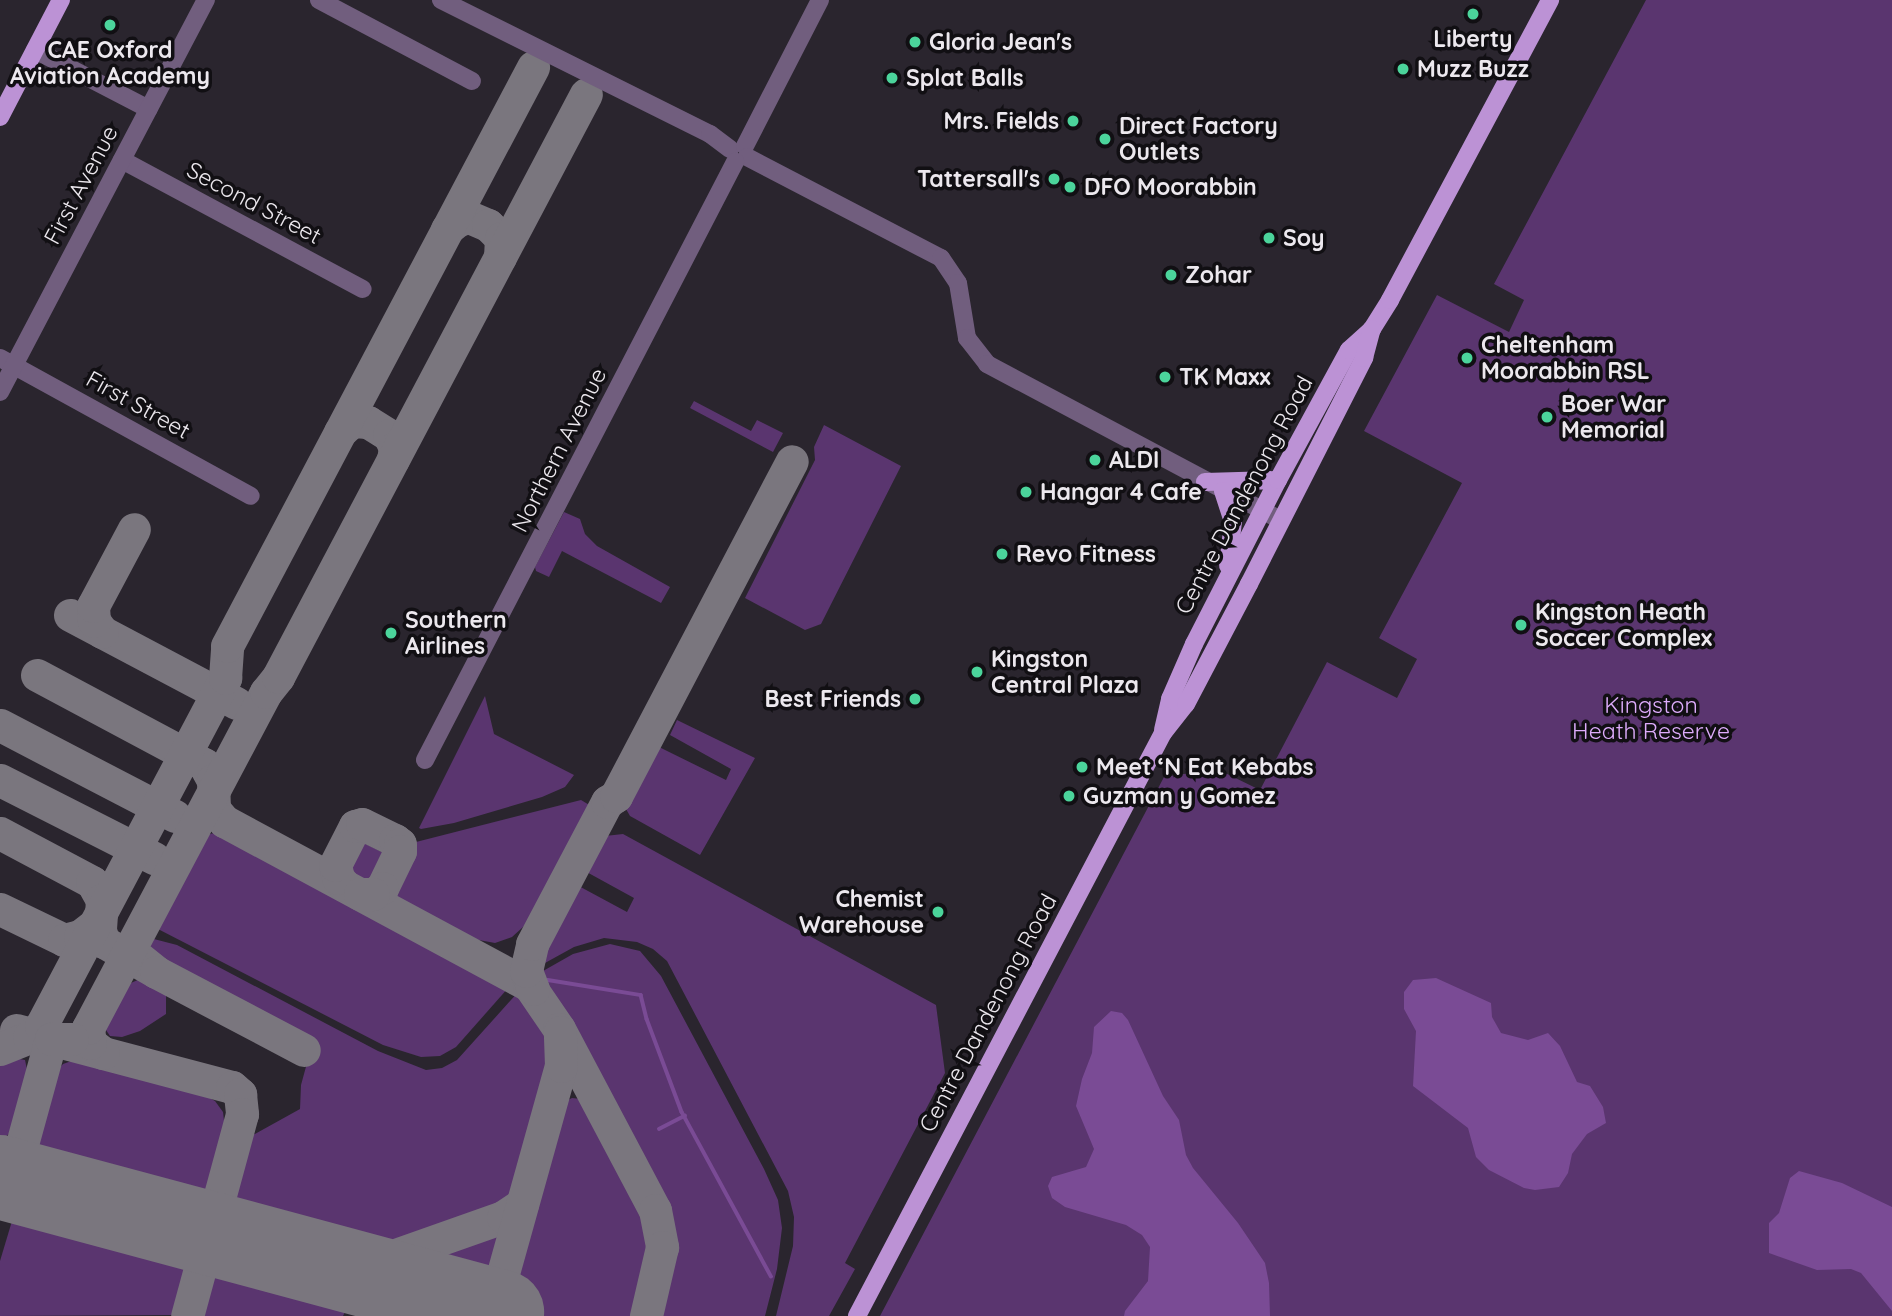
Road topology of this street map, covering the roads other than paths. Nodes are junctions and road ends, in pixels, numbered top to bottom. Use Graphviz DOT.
graph roads {
  1 [pos="61,0"];
  2 [pos="206,0"];
  3 [pos="318,0"];
  4 [pos="441,0"];
  5 [pos="820,0"];
  6 [pos="1550,0"];
  7 [pos="35,50"];
  8 [pos="472,81"];
  9 [pos="149,109"];
  10 [pos="0,117"];
  11 [pos="739,154"];
  12 [pos="122,160"];
  13 [pos="363,289"];
  14 [pos="1372,329"];
  15 [pos="7,362"];
  16 [pos="0,391"];
  17 [pos="1278,480"];
  18 [pos="1205,482"];
  19 [pos="1223,491"];
  20 [pos="251,496"];
  21 [pos="1262,511"];
  22 [pos="1280,520"];
  23 [pos="1226,580"];
  24 [pos="1163,733"];
  25 [pos="425,760"];
  26 [pos="857,1316"];
  1 -- 7 [label="main road"];
  2 -- 9 [label="street, First Avenue"];
  3 -- 8 [label="street"];
  4 -- 11 [label="street"];
  5 -- 11 [label="street, Northern Avenue"];
  6 -- 14 [label="main road, Centre Dandenong Road"];
  7 -- 9 [label="street"];
  7 -- 10 [label="main road"];
  9 -- 12 [label="street, First Avenue"];
  11 -- 18 [label="street"];
  11 -- 25 [label="street, Northern Avenue"];
  12 -- 13 [label="street, Second Street"];
  12 -- 15 [label="street, First Avenue"];
  14 -- 17 [label="main road, Centre Dandenong Road"];
  14 -- 22 [label="main road, Centre Dandenong Road"];
  15 -- 16 [label="street, First Avenue"];
  15 -- 20 [label="street, First Street"];
  17 -- 18 [label="main road"];
  17 -- 21 [label="main road, Centre Dandenong Road"];
  18 -- 19 [label="street"];
  19 -- 21 [label="street"];
  19 -- 23 [label="main road"];
  21 -- 22 [label="street"];
  21 -- 23 [label="main road, Centre Dandenong Road"];
  22 -- 24 [label="main road, Centre Dandenong Road"];
  23 -- 24 [label="main road, Centre Dandenong Road"];
  24 -- 26 [label="main road, Centre Dandenong Road"];
}
